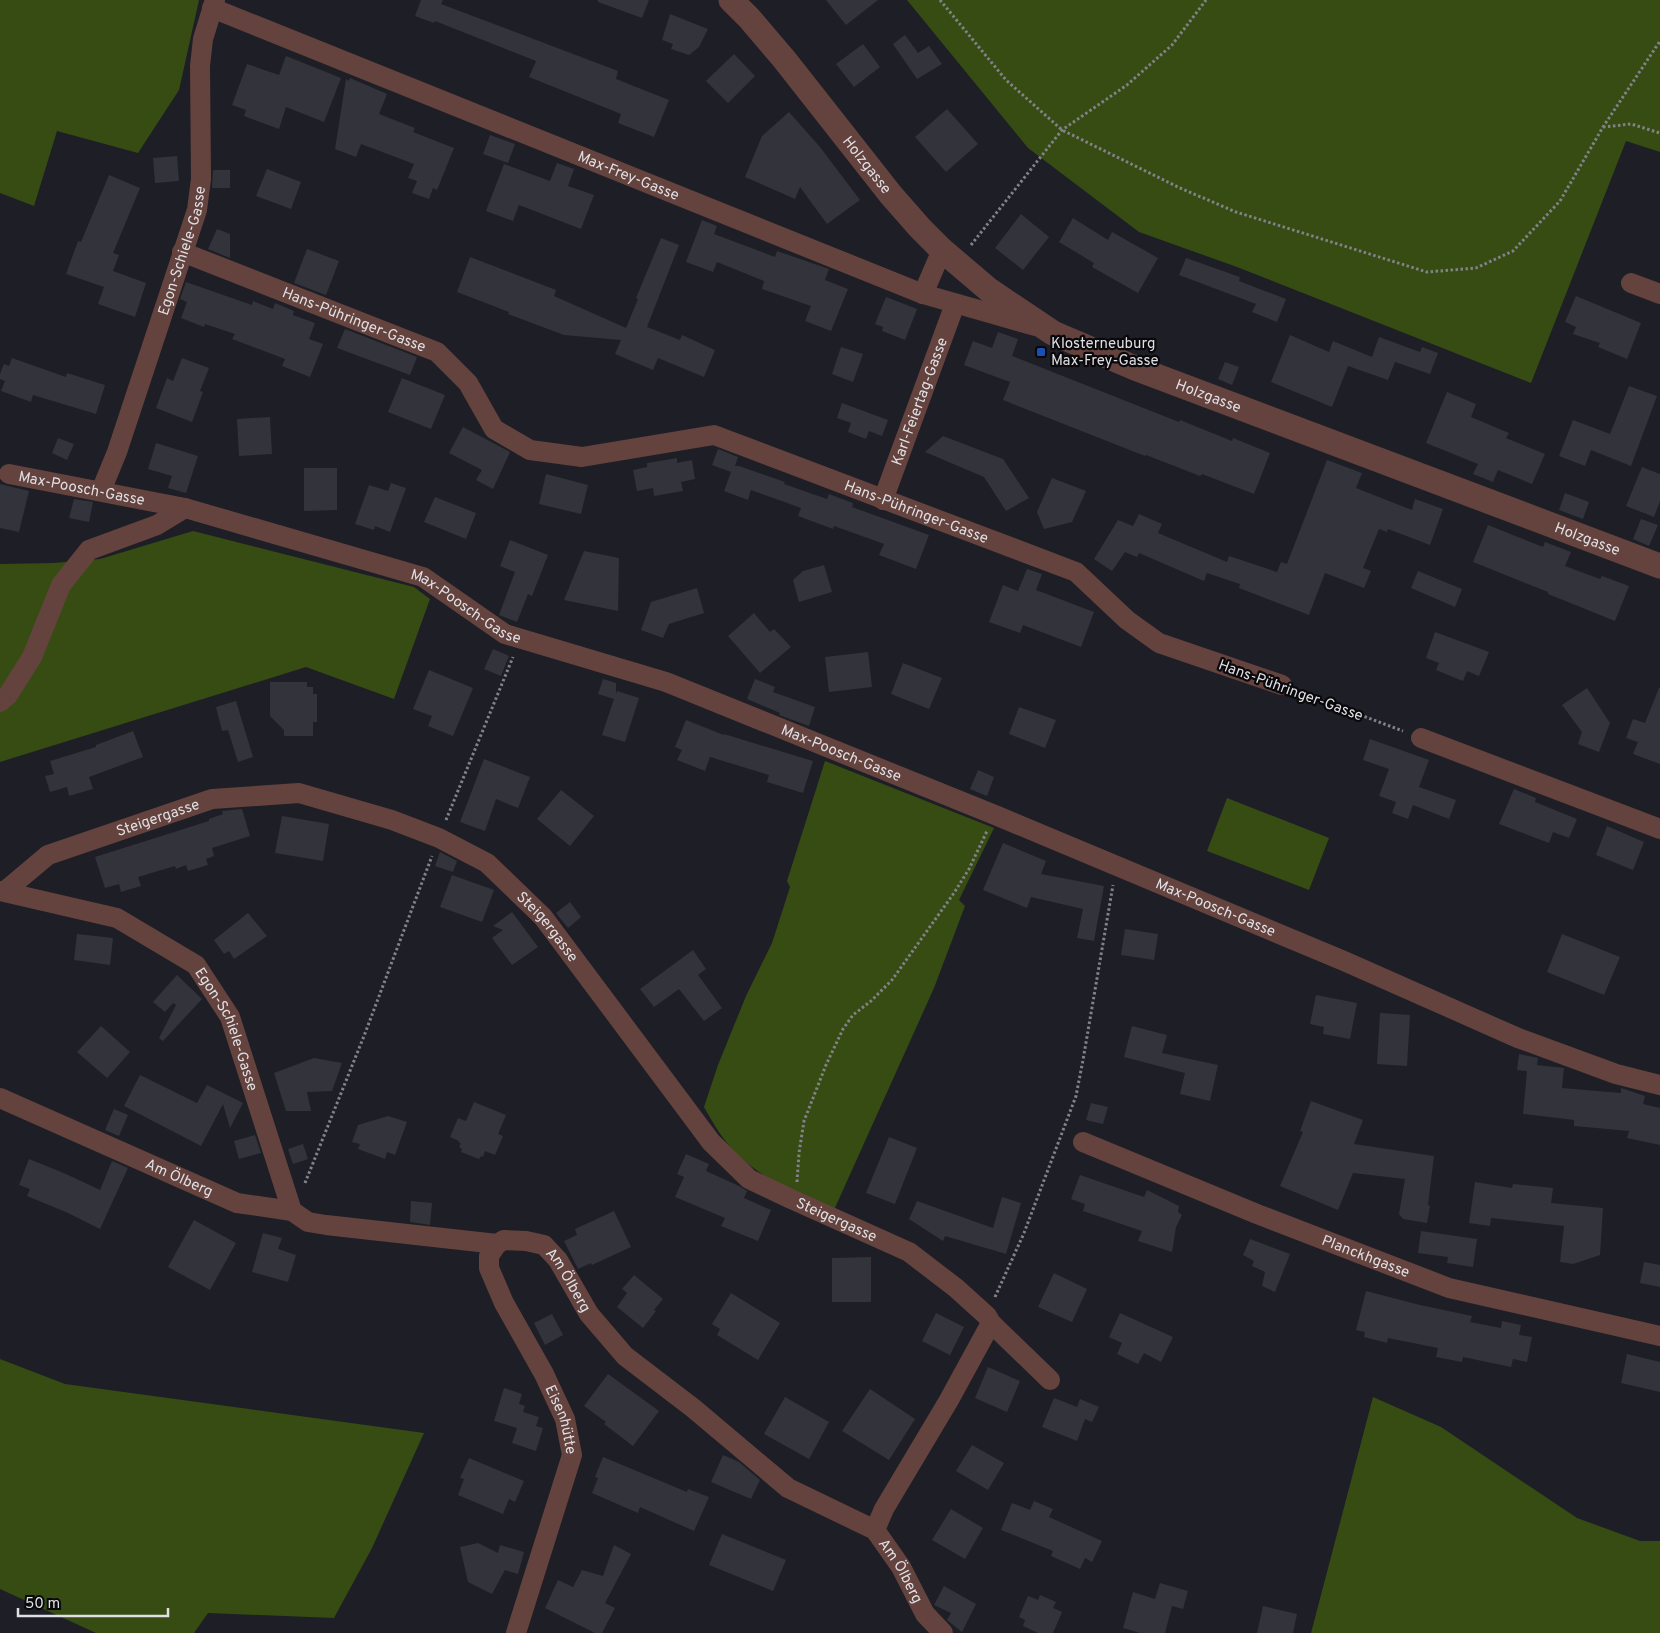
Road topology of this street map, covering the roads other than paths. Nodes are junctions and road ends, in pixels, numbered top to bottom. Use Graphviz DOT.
graph roads {
  1 [pos="731,0"];
  2 [pos="214,4"];
  3 [pos="182,252"];
  4 [pos="949,257"];
  5 [pos="1632,283"];
  6 [pos="923,294"];
  7 [pos="1660,294"];
  8 [pos="955,304"];
  9 [pos="1049,330"];
  10 [pos="8,474"];
  11 [pos="101,491"];
  12 [pos="883,500"];
  13 [pos="185,508"];
  14 [pos="1660,566"];
  15 [pos="1282,685"];
  16 [pos="0,702"];
  17 [pos="1421,738"];
  18 [pos="1660,829"];
  19 [pos="2,891"];
  20 [pos="1660,1086"];
  21 [pos="0,1098"];
  22 [pos="1083,1142"];
  23 [pos="292,1211"];
  24 [pos="497,1244"];
  25 [pos="989,1320"];
  26 [pos="1660,1336"];
  27 [pos="1050,1380"];
  28 [pos="875,1530"];
  29 [pos="516,1633"];
  30 [pos="943,1633"];
  1 -- 4 [label="street, Holzgasse"];
  2 -- 3 [label="street, Egon-Schiele-Gasse"];
  2 -- 6 [label="street, Max-Frey-Gasse"];
  3 -- 11 [label="street, Egon-Schiele-Gasse"];
  3 -- 12 [label="street, Hans-Pühringer-Gasse"];
  4 -- 6 [label="street"];
  4 -- 9 [label="street, Holzgasse"];
  5 -- 7 [label="street"];
  6 -- 8 [label="street, Max-Frey-Gasse"];
  8 -- 9 [label="street, Max-Frey-Gasse"];
  8 -- 12 [label="street, Karl-Feiertag-Gasse"];
  9 -- 14 [label="street, Holzgasse"];
  10 -- 11 [label="street, Max-Poosch-Gasse"];
  11 -- 13 [label="street, Max-Poosch-Gasse"];
  12 -- 15 [label="street, Hans-Pühringer-Gasse"];
  13 -- 16 [label="street"];
  13 -- 20 [label="street, Max-Poosch-Gasse"];
  17 -- 18 [label="street"];
  19 -- 23 [label="street, Egon-Schiele-Gasse"];
  19 -- 25 [label="street, Steigergasse"];
  21 -- 23 [label="street, Am Ölberg"];
  22 -- 26 [label="street, Planckhgasse"];
  23 -- 24 [label="street, Am Ölberg"];
  24 -- 28 [label="street, Am Ölberg"];
  24 -- 29 [label="street, Eisenhütte"];
  25 -- 27 [label="street, Steigergasse"];
  25 -- 28 [label="street"];
  28 -- 30 [label="street, Am Ölberg"];
}
